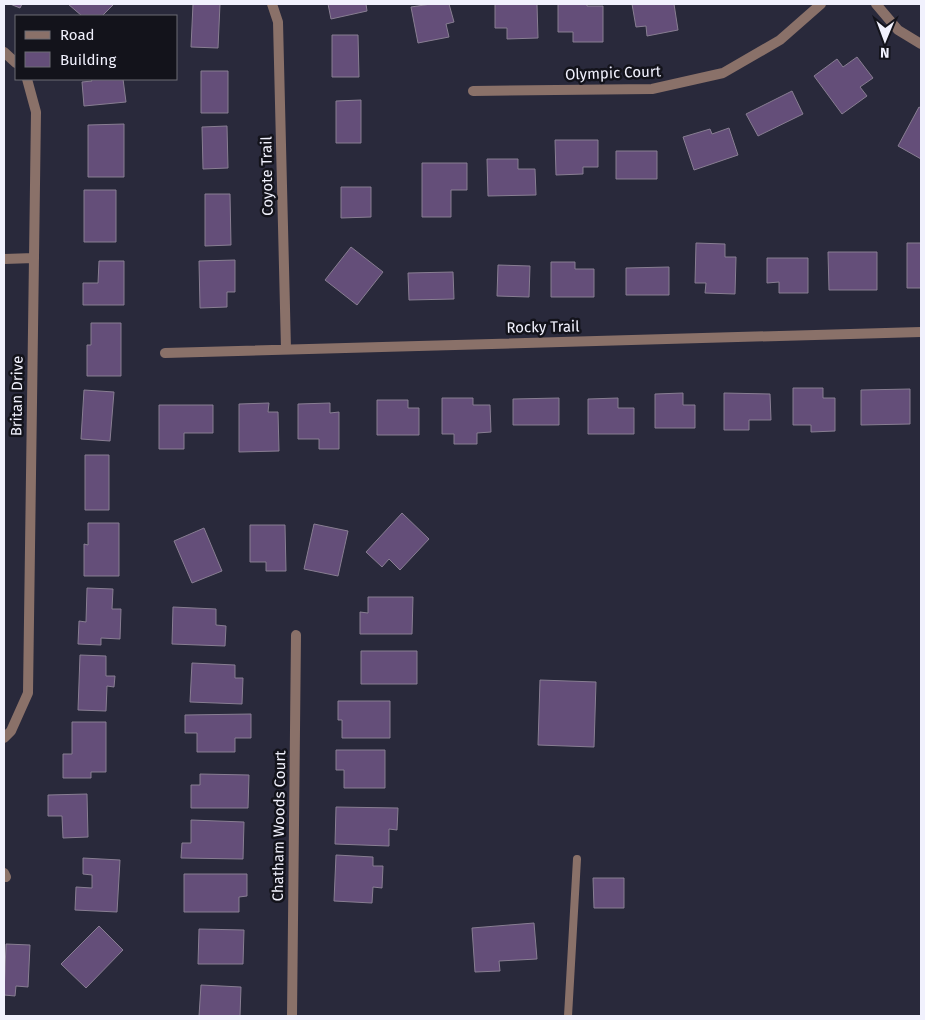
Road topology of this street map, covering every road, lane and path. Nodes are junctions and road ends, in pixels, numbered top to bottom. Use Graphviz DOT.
graph roads {
  1 [pos="272,4"];
  2 [pos="820,4"];
  3 [pos="876,4"];
  4 [pos="921,44"];
  5 [pos="4,52"];
  6 [pos="15,62"];
  7 [pos="27,80"];
  8 [pos="473,91"];
  9 [pos="34,258"];
  10 [pos="4,259"];
  11 [pos="921,332"];
  12 [pos="286,349"];
  13 [pos="165,353"];
  14 [pos="296,635"];
  15 [pos="4,738"];
  16 [pos="577,859"];
  17 [pos="292,1016"];
  18 [pos="568,1016"];
  1 -- 12 [label="street, Coyote Trail"];
  2 -- 8 [label="street, Olympic Court"];
  3 -- 4 [label="street"];
  5 -- 6 [label="street"];
  7 -- 9 [label="street, Britan Drive"];
  9 -- 10 [label="street"];
  9 -- 15 [label="street, Britan Drive"];
  11 -- 12 [label="street, Rocky Trail"];
  12 -- 13 [label="street, Rocky Trail"];
  14 -- 17 [label="street, Chatham Woods Court"];
  16 -- 18 [label="lane"];
}
